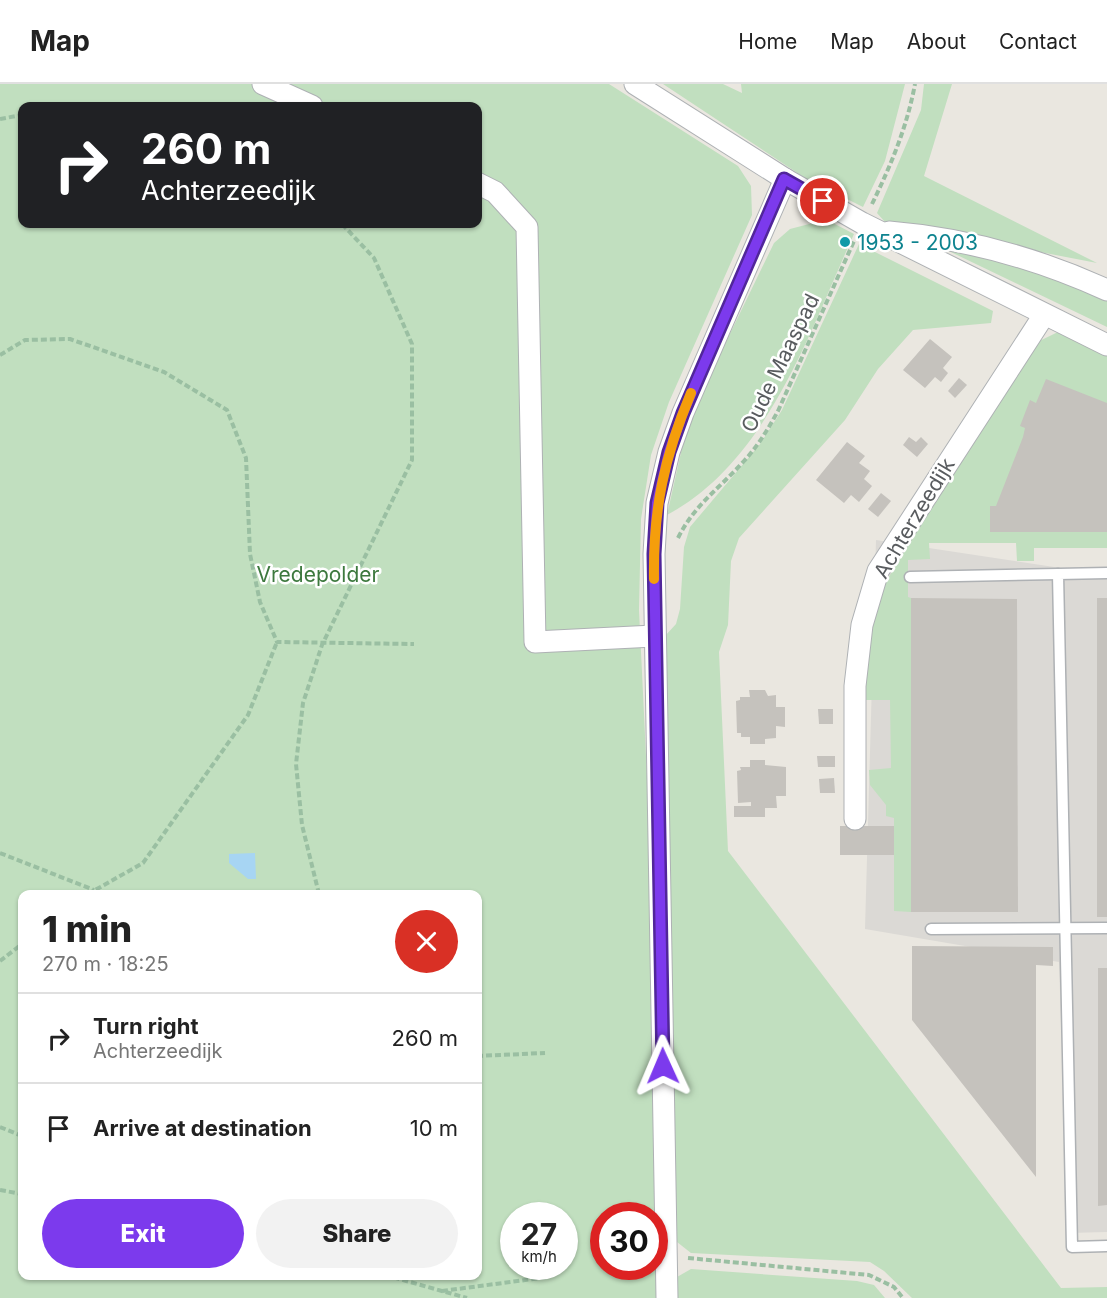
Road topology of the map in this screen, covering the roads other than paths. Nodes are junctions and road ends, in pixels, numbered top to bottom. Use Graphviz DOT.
graph roads {
  1 [pos="263,84"];
  2 [pos="635,84"];
  3 [pos="303,102"];
  4 [pos="784,179"];
  5 [pos="482,186"];
  6 [pos="870,227"];
  7 [pos="1107,290"];
  8 [pos="1044,315"];
  9 [pos="1107,345"];
  10 [pos="1058,573"];
  11 [pos="1107,573"];
  12 [pos="910,577"];
  13 [pos="654,636"];
  14 [pos="855,819"];
  15 [pos="1107,928"];
  16 [pos="931,929"];
  17 [pos="1066,929"];
  18 [pos="1107,1246"];
  19 [pos="667,1298"];
  1 -- 3 [label="street"];
  2 -- 4 [label="street"];
  4 -- 6 [label="street"];
  4 -- 13 [label="street"];
  5 -- 13 [label="street"];
  6 -- 7 [label="street"];
  6 -- 8 [label="street"];
  8 -- 9 [label="street"];
  8 -- 14 [label="street, Achterzeedijk"];
  10 -- 11 [label="lane"];
  10 -- 12 [label="lane"];
  10 -- 17 [label="lane"];
  13 -- 19 [label="street"];
  15 -- 17 [label="lane"];
  16 -- 17 [label="lane"];
  17 -- 18 [label="lane"];
}
